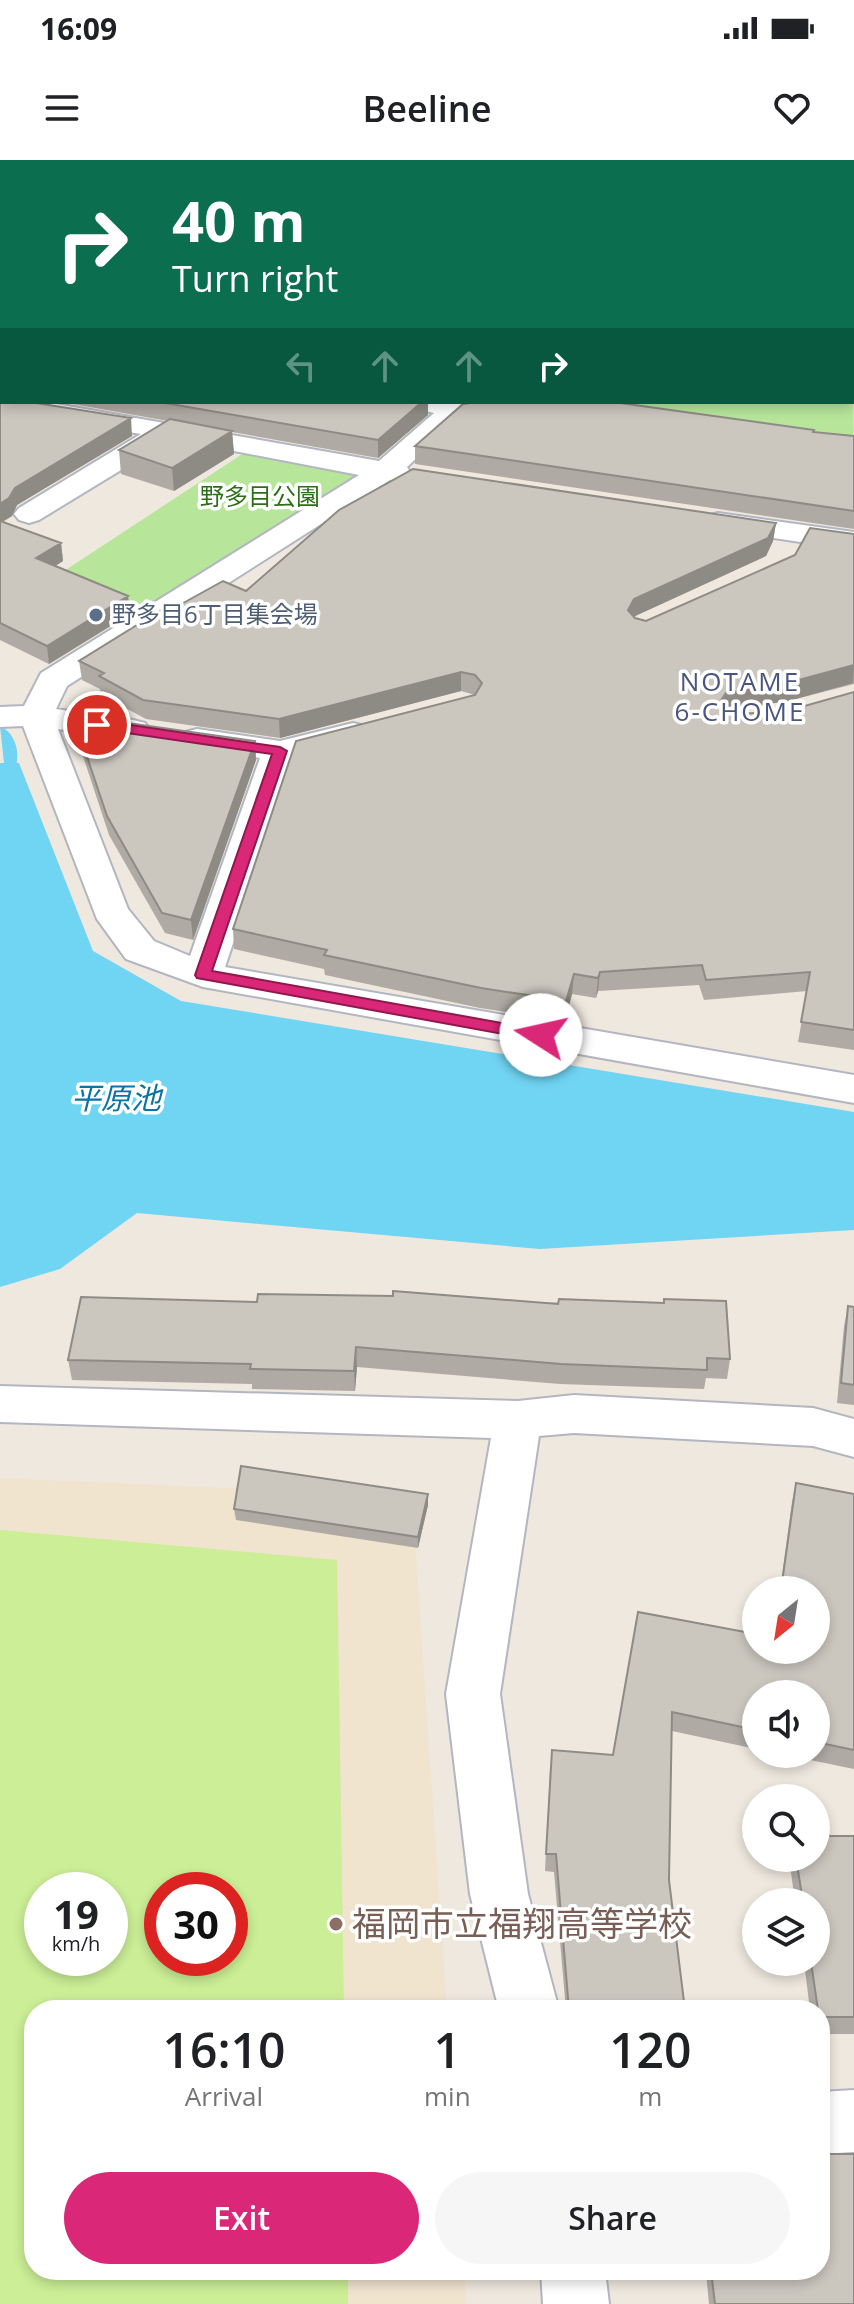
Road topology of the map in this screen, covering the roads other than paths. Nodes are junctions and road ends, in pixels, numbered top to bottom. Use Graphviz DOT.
graph roads {
  1 [pos="6,404"];
  2 [pos="435,404"];
  3 [pos="168,430"];
  4 [pos="385,471"];
  5 [pos="430,478"];
  6 [pos="29,514"];
  7 [pos="689,518"];
  8 [pos="796,534"];
  9 [pos="854,541"];
  10 [pos="780,564"];
  11 [pos="18,716"];
  12 [pos="386,724"];
  13 [pos="280,751"];
  14 [pos="203,975"];
  15 [pos="854,1089"];
  16 [pos="0,1404"];
  17 [pos="518,1420"];
  18 [pos="854,1438"];
  19 [pos="526,2000"];
  20 [pos="854,2121"];
  21 [pos="830,2122"];
  22 [pos="574,2280"];
  23 [pos="576,2304"];
  1 -- 3 [label="street"];
  2 -- 4 [label="street"];
  3 -- 4 [label="street"];
  3 -- 6 [label="street"];
  4 -- 5 [label="street"];
  4 -- 11 [label="street"];
  7 -- 8 [label="street"];
  8 -- 9 [label="street"];
  8 -- 10 [label="street"];
  11 -- 13 [label="street"];
  11 -- 14 [label="street"];
  12 -- 13 [label="street"];
  13 -- 14 [label="street"];
  14 -- 15 [label="street"];
  16 -- 17 [label="street"];
  17 -- 18 [label="street"];
  17 -- 19 [label="street"];
  20 -- 21 [label="street"];
  22 -- 23 [label="street"];
}
